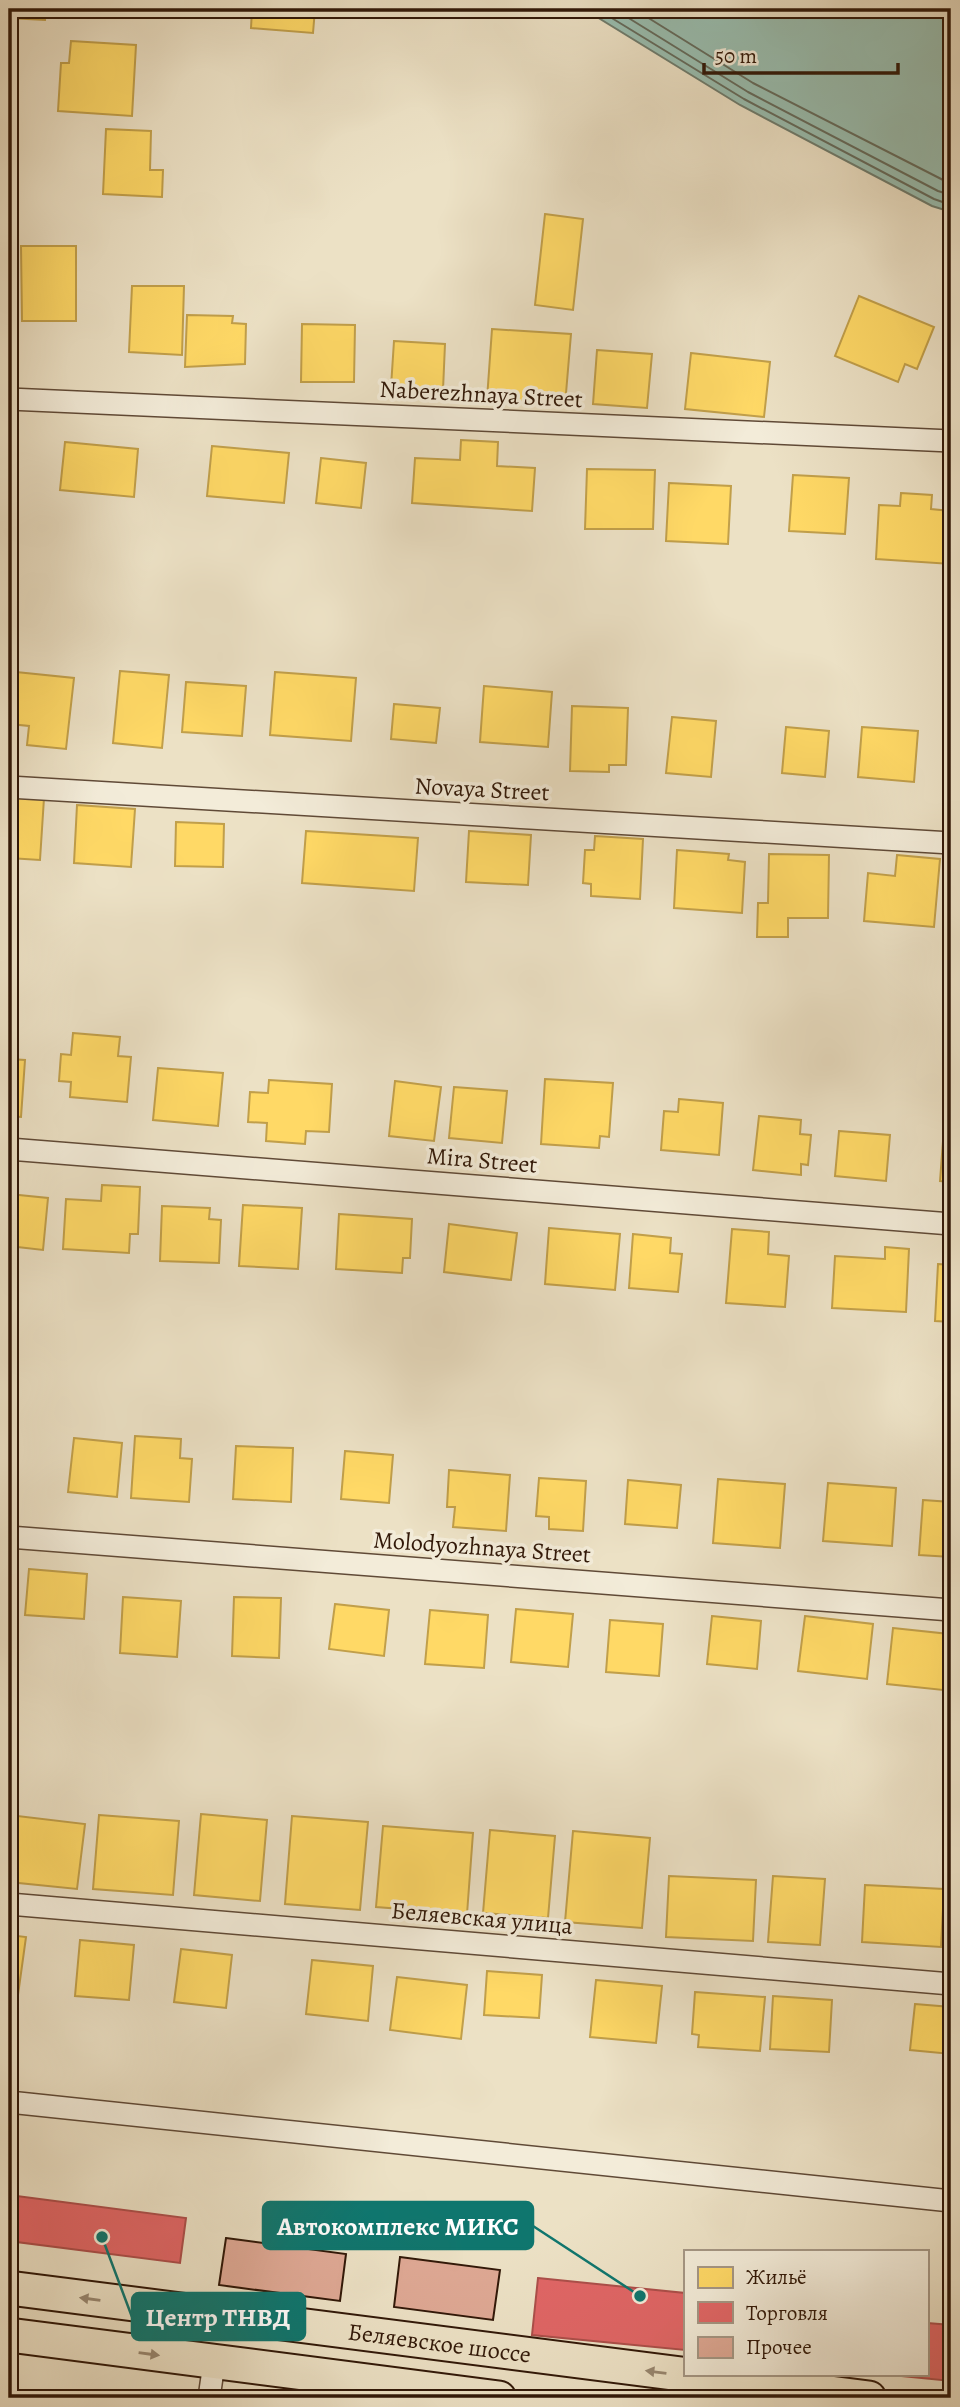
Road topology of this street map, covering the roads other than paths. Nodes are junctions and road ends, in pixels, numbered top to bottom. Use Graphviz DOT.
graph roads {
  1 [pos="9,399"];
  2 [pos="951,441"];
  3 [pos="9,788"];
  4 [pos="951,843"];
  5 [pos="9,1149"];
  6 [pos="951,1224"];
  7 [pos="9,1537"];
  8 [pos="951,1610"];
  9 [pos="9,1904"];
  10 [pos="951,1984"];
  11 [pos="9,2102"];
  12 [pos="951,2201"];
  13 [pos="9,2288"];
  14 [pos="9,2335"];
  15 [pos="214,2362"];
  16 [pos="684,2374"];
  17 [pos="697,2376"];
  18 [pos="209,2398"];
  19 [pos="499,2398"];
  20 [pos="869,2398"];
  1 -- 2 [label="street, Naberezhnaya Street"];
  3 -- 4 [label="street, Novaya Street"];
  5 -- 6 [label="street, Mira Street"];
  7 -- 8 [label="street, Molodyozhnaya Street"];
  9 -- 10 [label="street, Беляевская улица"];
  11 -- 12 [label="street"];
  16 -- 13 [label="main road, Беляевское шоссе, one-way"];
  14 -- 15 [label="main road, Беляевское шоссе, one-way"];
  15 -- 18 [label="street"];
  15 -- 19 [label="main road, Беляевское шоссе"];
  20 -- 17 [label="main road, Беляевское шоссе, one-way"];
}
